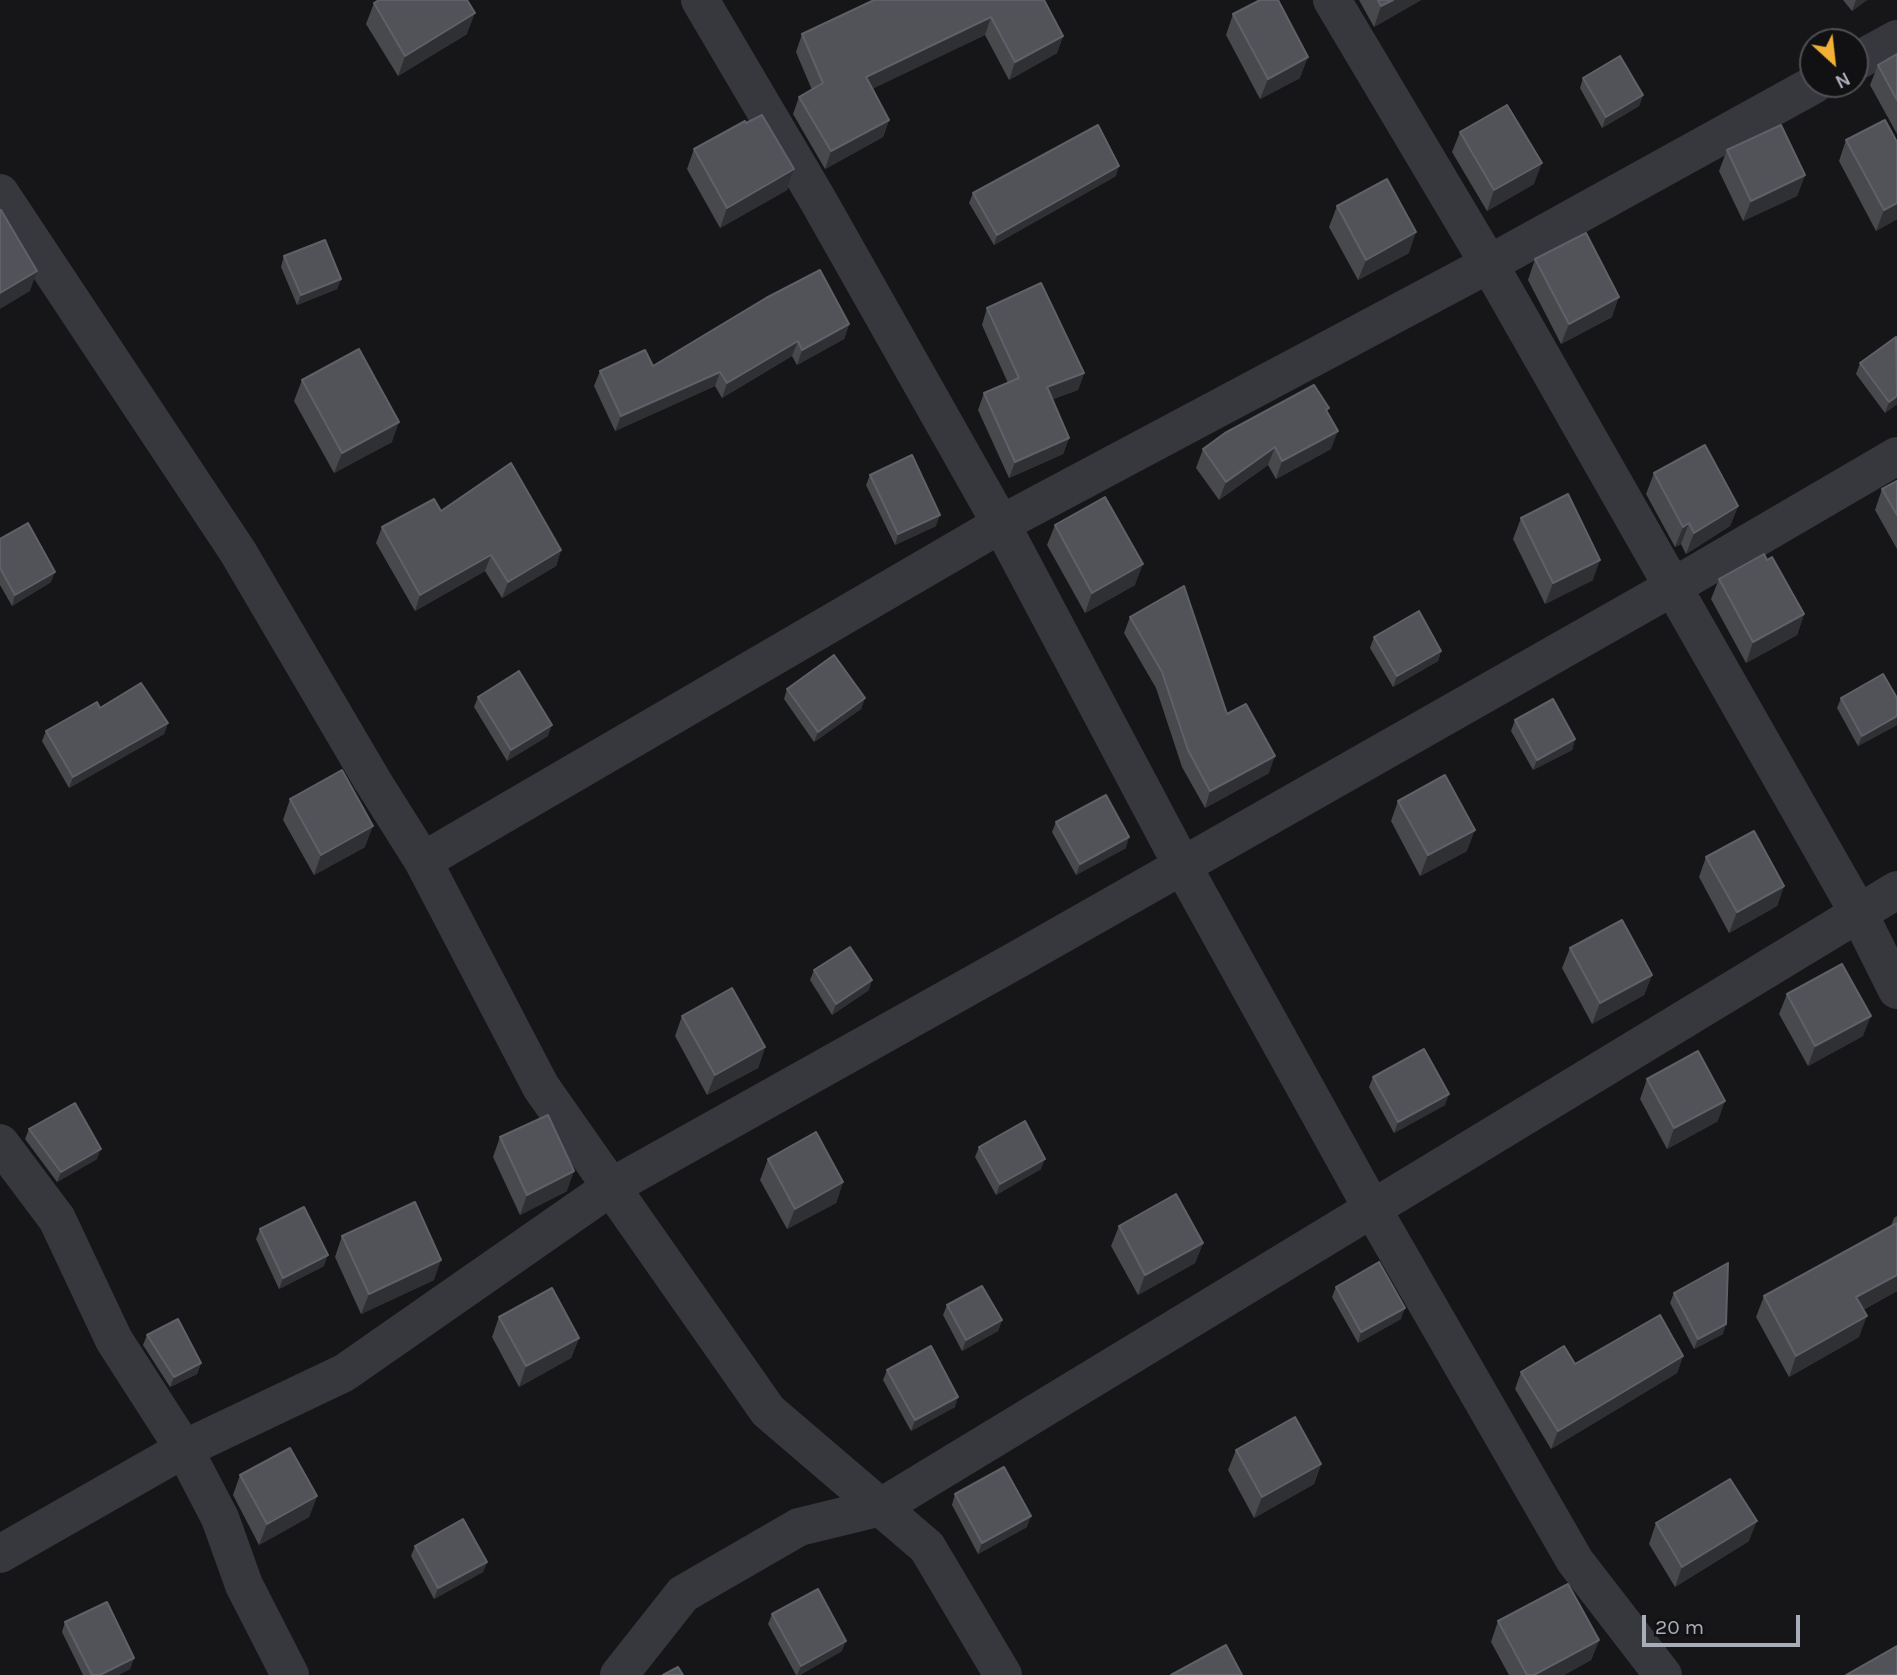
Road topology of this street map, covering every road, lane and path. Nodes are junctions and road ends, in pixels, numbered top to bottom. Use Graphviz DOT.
graph roads {
  1 [pos="700,0"];
  2 [pos="1332,0"];
  3 [pos="1897,39"];
  4 [pos="1869,54"];
  5 [pos="1799,93"];
  6 [pos="0,193"];
  7 [pos="1489,264"];
  8 [pos="1897,456"];
  9 [pos="1001,524"];
  10 [pos="1671,588"];
  11 [pos="424,861"];
  12 [pos="1182,865"];
  13 [pos="1897,890"];
  14 [pos="1857,912"];
  15 [pos="1897,990"];
  16 [pos="0,1143"];
  17 [pos="611,1187"];
  18 [pos="1373,1210"];
  19 [pos="184,1449"];
  20 [pos="881,1507"];
  21 [pos="0,1554"];
  22 [pos="290,1675"];
  23 [pos="619,1675"];
  24 [pos="1003,1675"];
  25 [pos="1663,1675"];
  1 -- 9 [label="street"];
  2 -- 7 [label="street"];
  3 -- 4 [label="street"];
  5 -- 7 [label="street"];
  6 -- 11 [label="street"];
  7 -- 9 [label="street"];
  7 -- 10 [label="street"];
  8 -- 10 [label="street"];
  9 -- 11 [label="street"];
  9 -- 12 [label="street"];
  10 -- 12 [label="street"];
  10 -- 14 [label="street"];
  11 -- 17 [label="street"];
  12 -- 17 [label="street"];
  12 -- 18 [label="street"];
  13 -- 14 [label="street"];
  14 -- 15 [label="street"];
  14 -- 18 [label="street"];
  16 -- 19 [label="street"];
  17 -- 19 [label="street"];
  17 -- 20 [label="street"];
  18 -- 20 [label="street"];
  18 -- 25 [label="street"];
  19 -- 21 [label="street"];
  19 -- 22 [label="street"];
  20 -- 23 [label="street"];
  20 -- 24 [label="street"];
}
